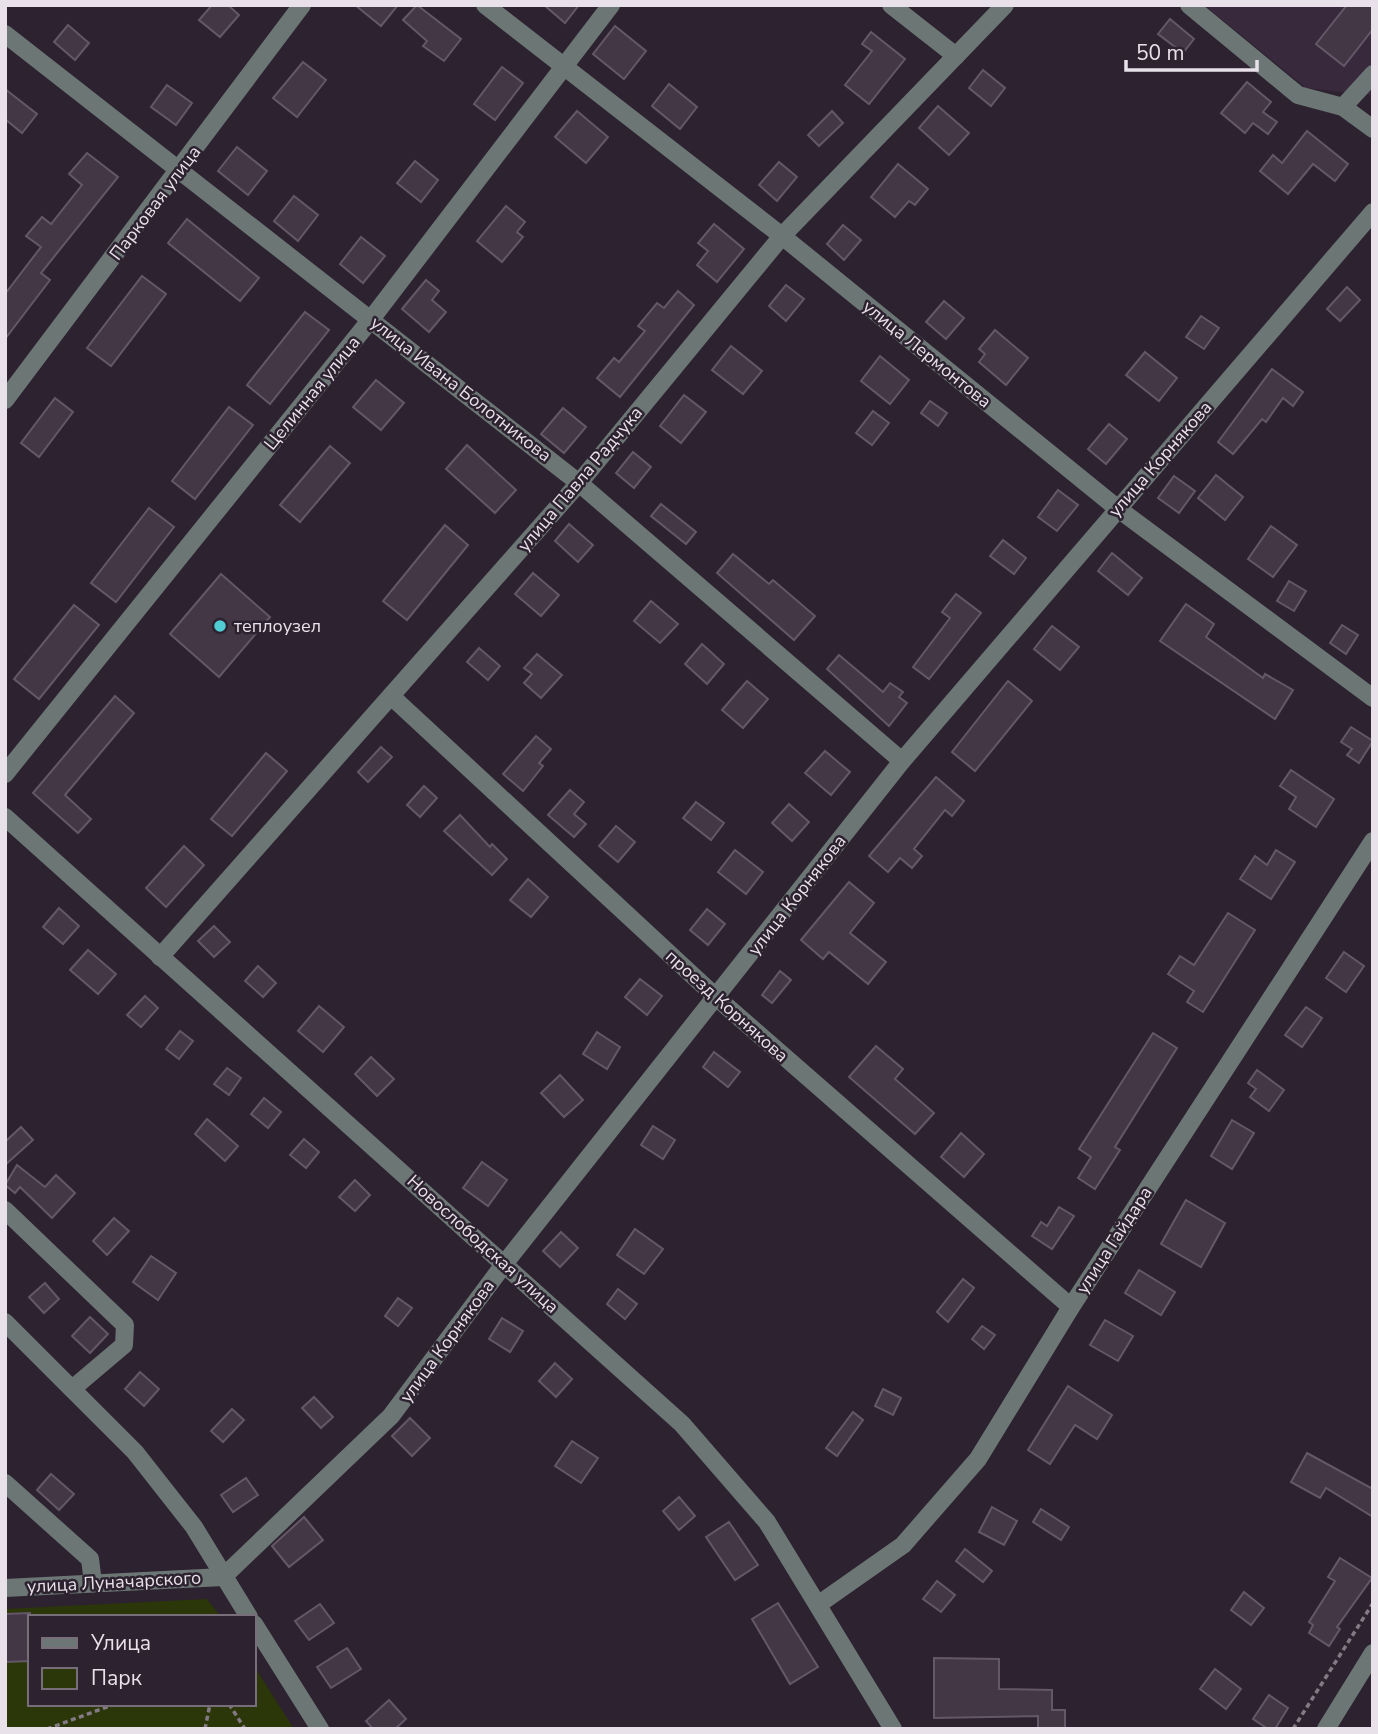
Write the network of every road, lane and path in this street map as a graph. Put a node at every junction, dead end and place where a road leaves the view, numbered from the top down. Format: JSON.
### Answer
{"nodes":[{"id":1,"x":302,"y":5,"type":"edge"},
{"id":2,"x":485,"y":5,"type":"edge"},
{"id":3,"x":611,"y":5,"type":"edge"},
{"id":4,"x":891,"y":5,"type":"edge"},
{"id":5,"x":1004,"y":5,"type":"edge"},
{"id":6,"x":1189,"y":5,"type":"edge"},
{"id":7,"x":5,"y":34,"type":"edge"},
{"id":8,"x":956,"y":56,"type":"junction"},
{"id":9,"x":563,"y":67,"type":"junction"},
{"id":10,"x":1373,"y":74,"type":"edge"},
{"id":11,"x":1343,"y":107,"type":"junction"},
{"id":12,"x":1373,"y":129,"type":"edge"},
{"id":13,"x":180,"y":171,"type":"junction"},
{"id":14,"x":1373,"y":212,"type":"edge"},
{"id":15,"x":782,"y":236,"type":"junction"},
{"id":16,"x":372,"y":318,"type":"junction"},
{"id":17,"x":5,"y":400,"type":"edge"},
{"id":18,"x":579,"y":483,"type":"junction"},
{"id":19,"x":1117,"y":508,"type":"junction"},
{"id":20,"x":391,"y":696,"type":"junction"},
{"id":21,"x":1373,"y":698,"type":"edge"},
{"id":22,"x":902,"y":761,"type":"junction"},
{"id":23,"x":5,"y":774,"type":"edge"},
{"id":24,"x":8,"y":826,"type":"edge"},
{"id":25,"x":1373,"y":841,"type":"edge"},
{"id":26,"x":160,"y":957,"type":"junction"},
{"id":27,"x":716,"y":998,"type":"junction"},
{"id":28,"x":5,"y":1210,"type":"edge"},
{"id":29,"x":505,"y":1263,"type":"junction"},
{"id":30,"x":1071,"y":1307,"type":"junction"},
{"id":31,"x":5,"y":1322,"type":"edge"},
{"id":32,"x":72,"y":1389,"type":"junction"},
{"id":33,"x":5,"y":1483,"type":"edge"},
{"id":34,"x":223,"y":1577,"type":"junction"},
{"id":35,"x":93,"y":1583,"type":"junction"},
{"id":36,"x":5,"y":1588,"type":"edge"},
{"id":37,"x":1373,"y":1603,"type":"edge"},
{"id":38,"x":819,"y":1604,"type":"junction"},
{"id":39,"x":248,"y":1615,"type":"edge"},
{"id":40,"x":256,"y":1627,"type":"edge"},
{"id":41,"x":1373,"y":1653,"type":"edge"},
{"id":42,"x":110,"y":1706,"type":"edge"},
{"id":43,"x":210,"y":1706,"type":"edge"},
{"id":44,"x":230,"y":1706,"type":"edge"},
{"id":45,"x":47,"y":1729,"type":"edge"},
{"id":46,"x":205,"y":1729,"type":"edge"},
{"id":47,"x":245,"y":1729,"type":"edge"},
{"id":48,"x":320,"y":1729,"type":"edge"},
{"id":49,"x":893,"y":1729,"type":"edge"},
{"id":50,"x":1293,"y":1729,"type":"edge"},
{"id":51,"x":1326,"y":1729,"type":"edge"}],
"edges":[{"from":1,"to":13,"type":"street","name":"Парковая улица"},
{"from":2,"to":9,"type":"street","name":"улица Лермонтова"},
{"from":3,"to":9,"type":"street","name":"Целинная улица"},
{"from":4,"to":8,"type":"street"},
{"from":5,"to":8,"type":"street","name":"улица Павла Радчука"},
{"from":6,"to":11,"type":"street"},
{"from":7,"to":13,"type":"street","name":"улица Ивана Болотникова"},
{"from":8,"to":15,"type":"street","name":"улица Павла Радчука"},
{"from":9,"to":15,"type":"street","name":"улица Лермонтова"},
{"from":9,"to":16,"type":"street","name":"Целинная улица"},
{"from":10,"to":11,"type":"street"},
{"from":11,"to":12,"type":"street"},
{"from":13,"to":16,"type":"street","name":"улица Ивана Болотникова"},
{"from":13,"to":17,"type":"street","name":"Парковая улица"},
{"from":14,"to":19,"type":"street","name":"улица Корнякова"},
{"from":15,"to":18,"type":"street","name":"улица Павла Радчука"},
{"from":15,"to":19,"type":"street","name":"улица Лермонтова"},
{"from":16,"to":18,"type":"street","name":"улица Ивана Болотникова"},
{"from":16,"to":23,"type":"street","name":"Целинная улица"},
{"from":18,"to":20,"type":"street","name":"улица Павла Радчука"},
{"from":18,"to":22,"type":"street","name":"улица Ивана Болотникова"},
{"from":19,"to":21,"type":"street","name":"улица Лермонтова"},
{"from":19,"to":22,"type":"street","name":"улица Корнякова"},
{"from":20,"to":26,"type":"street","name":"улица Павла Радчука"},
{"from":20,"to":27,"type":"street","name":"проезд Корнякова"},
{"from":22,"to":27,"type":"street","name":"улица Корнякова"},
{"from":24,"to":26,"type":"street","name":"Новослободская улица"},
{"from":25,"to":30,"type":"street","name":"улица Гайдара"},
{"from":26,"to":29,"type":"street","name":"Новослободская улица"},
{"from":27,"to":29,"type":"street","name":"улица Корнякова"},
{"from":27,"to":30,"type":"street","name":"проезд Корнякова"},
{"from":28,"to":32,"type":"street"},
{"from":29,"to":34,"type":"street","name":"улица Корнякова"},
{"from":29,"to":38,"type":"street","name":"Новослободская улица"},
{"from":30,"to":38,"type":"street","name":"улица Гайдара"},
{"from":31,"to":32,"type":"street"},
{"from":32,"to":34,"type":"street"},
{"from":33,"to":35,"type":"street"},
{"from":34,"to":35,"type":"street","name":"улица Луначарского"},
{"from":34,"to":39,"type":"street"},
{"from":35,"to":36,"type":"street","name":"улица Луначарского"},
{"from":37,"to":50,"type":"path"},
{"from":38,"to":49,"type":"street","name":"Новослободская улица"},
{"from":40,"to":48,"type":"street"},
{"from":41,"to":51,"type":"street"},
{"from":42,"to":45,"type":"path"},
{"from":43,"to":46,"type":"path"},
{"from":44,"to":47,"type":"path"}]}
